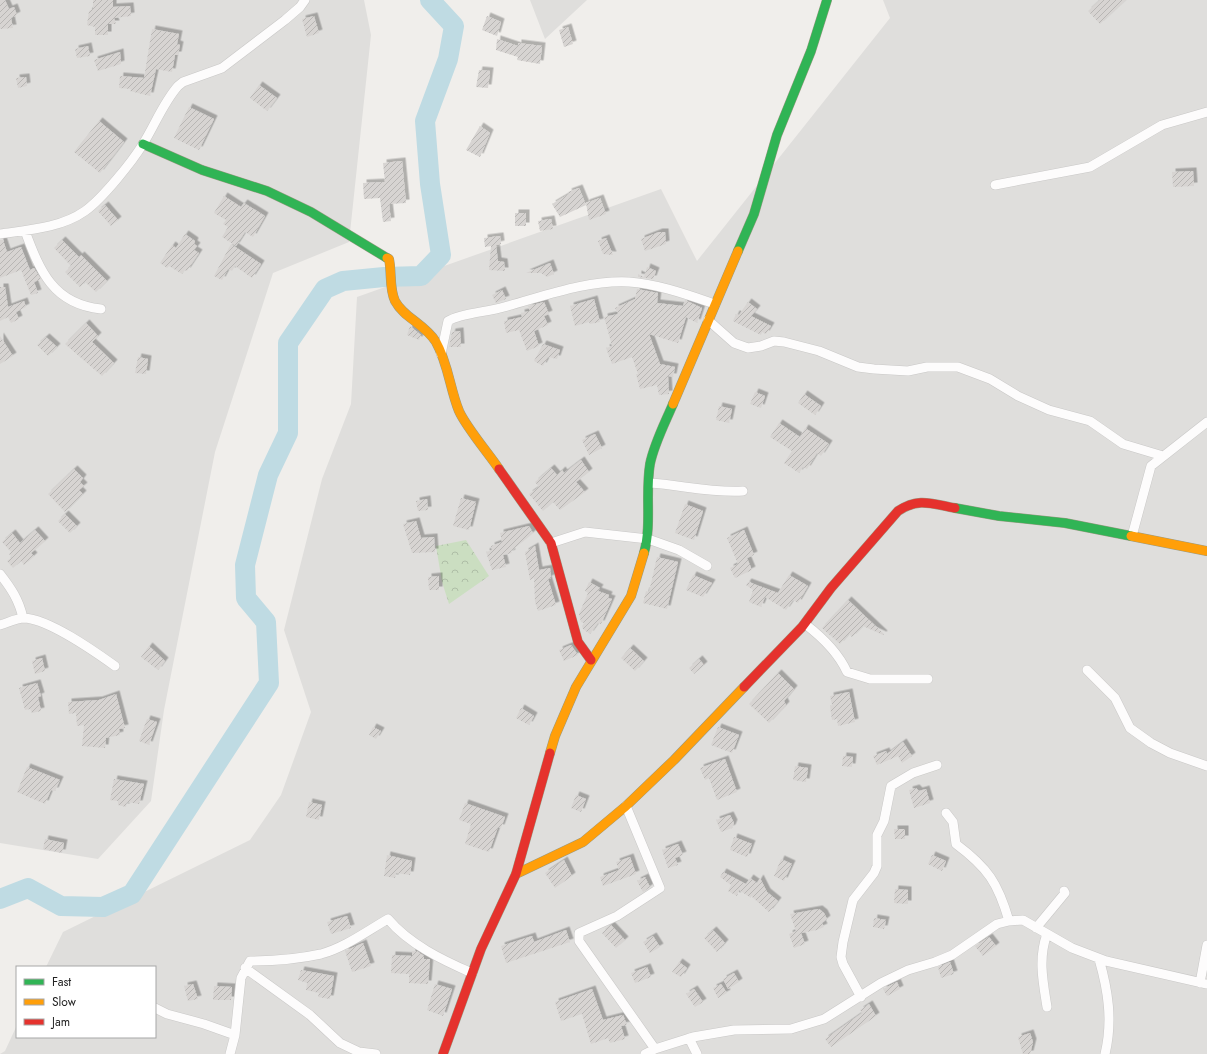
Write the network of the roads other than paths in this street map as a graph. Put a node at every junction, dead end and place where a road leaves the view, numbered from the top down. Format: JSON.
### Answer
{"nodes":[{"id":1,"x":305,"y":0,"type":"edge"},
{"id":2,"x":827,"y":0,"type":"edge"},
{"id":3,"x":1207,"y":112,"type":"edge"},
{"id":4,"x":143,"y":144,"type":"junction"},
{"id":5,"x":995,"y":185,"type":"dead end"},
{"id":6,"x":25,"y":231,"type":"junction"},
{"id":7,"x":0,"y":234,"type":"edge"},
{"id":8,"x":715,"y":304,"type":"junction"},
{"id":9,"x":101,"y":309,"type":"dead end"},
{"id":10,"x":708,"y":320,"type":"junction"},
{"id":11,"x":441,"y":355,"type":"junction"},
{"id":12,"x":1207,"y":422,"type":"edge"},
{"id":13,"x":1163,"y":456,"type":"junction"},
{"id":14,"x":650,"y":483,"type":"junction"},
{"id":15,"x":743,"y":491,"type":"dead end"},
{"id":16,"x":1132,"y":536,"type":"junction"},
{"id":17,"x":648,"y":539,"type":"junction"},
{"id":18,"x":551,"y":543,"type":"junction"},
{"id":19,"x":1207,"y":551,"type":"edge"},
{"id":20,"x":707,"y":566,"type":"dead end"},
{"id":21,"x":0,"y":574,"type":"edge"},
{"id":22,"x":23,"y":618,"type":"junction"},
{"id":23,"x":805,"y":624,"type":"junction"},
{"id":24,"x":0,"y":625,"type":"edge"},
{"id":25,"x":591,"y":660,"type":"junction"},
{"id":26,"x":115,"y":666,"type":"dead end"},
{"id":27,"x":1087,"y":670,"type":"dead end"},
{"id":28,"x":928,"y":679,"type":"dead end"},
{"id":29,"x":937,"y":765,"type":"dead end"},
{"id":30,"x":1207,"y":766,"type":"edge"},
{"id":31,"x":626,"y":806,"type":"junction"},
{"id":32,"x":946,"y":813,"type":"dead end"},
{"id":33,"x":516,"y":874,"type":"junction"},
{"id":34,"x":1064,"y":891,"type":"dead end"},
{"id":35,"x":1009,"y":921,"type":"junction"},
{"id":36,"x":1036,"y":928,"type":"junction"},
{"id":37,"x":1047,"y":934,"type":"junction"},
{"id":38,"x":1207,"y":944,"type":"edge"},
{"id":39,"x":1099,"y":959,"type":"junction"},
{"id":40,"x":245,"y":968,"type":"junction"},
{"id":41,"x":472,"y":973,"type":"junction"},
{"id":42,"x":1203,"y":983,"type":"edge"},
{"id":43,"x":862,"y":997,"type":"junction"},
{"id":44,"x":1047,"y":1007,"type":"dead end"},
{"id":45,"x":156,"y":1008,"type":"edge"},
{"id":46,"x":234,"y":1035,"type":"junction"},
{"id":47,"x":689,"y":1038,"type":"junction"},
{"id":48,"x":654,"y":1049,"type":"junction"},
{"id":49,"x":230,"y":1054,"type":"edge"},
{"id":50,"x":376,"y":1054,"type":"edge"},
{"id":51,"x":443,"y":1054,"type":"edge"},
{"id":52,"x":645,"y":1054,"type":"edge"},
{"id":53,"x":696,"y":1054,"type":"edge"},
{"id":54,"x":1105,"y":1054,"type":"edge"}],
"edges":[{"from":1,"to":4,"type":"street"},
{"from":2,"to":8,"type":"street"},
{"from":3,"to":5,"type":"street"},
{"from":4,"to":6,"type":"street"},
{"from":4,"to":11,"type":"street"},
{"from":6,"to":7,"type":"street"},
{"from":6,"to":9,"type":"street"},
{"from":8,"to":10,"type":"street"},
{"from":8,"to":11,"type":"street"},
{"from":10,"to":13,"type":"street"},
{"from":10,"to":14,"type":"street"},
{"from":11,"to":18,"type":"street"},
{"from":12,"to":13,"type":"street"},
{"from":13,"to":16,"type":"street"},
{"from":14,"to":15,"type":"street"},
{"from":14,"to":17,"type":"street"},
{"from":16,"to":19,"type":"street"},
{"from":16,"to":23,"type":"street"},
{"from":17,"to":18,"type":"street"},
{"from":17,"to":20,"type":"street"},
{"from":17,"to":25,"type":"street"},
{"from":18,"to":25,"type":"street"},
{"from":21,"to":22,"type":"street"},
{"from":22,"to":24,"type":"street"},
{"from":22,"to":26,"type":"street"},
{"from":23,"to":28,"type":"street"},
{"from":23,"to":31,"type":"street"},
{"from":25,"to":33,"type":"street"},
{"from":27,"to":30,"type":"street"},
{"from":29,"to":43,"type":"street"},
{"from":31,"to":33,"type":"street"},
{"from":31,"to":48,"type":"street"},
{"from":32,"to":35,"type":"street"},
{"from":33,"to":41,"type":"street"},
{"from":34,"to":36,"type":"street"},
{"from":35,"to":36,"type":"street"},
{"from":35,"to":43,"type":"street"},
{"from":36,"to":37,"type":"street"},
{"from":37,"to":39,"type":"street"},
{"from":37,"to":44,"type":"street"},
{"from":38,"to":42,"type":"street"},
{"from":39,"to":42,"type":"street"},
{"from":39,"to":54,"type":"street"},
{"from":40,"to":41,"type":"street"},
{"from":40,"to":46,"type":"street"},
{"from":40,"to":50,"type":"street"},
{"from":41,"to":51,"type":"street"},
{"from":43,"to":47,"type":"street"},
{"from":45,"to":46,"type":"street"},
{"from":46,"to":49,"type":"street"},
{"from":47,"to":48,"type":"street"},
{"from":47,"to":53,"type":"street"},
{"from":48,"to":52,"type":"street"}]}
